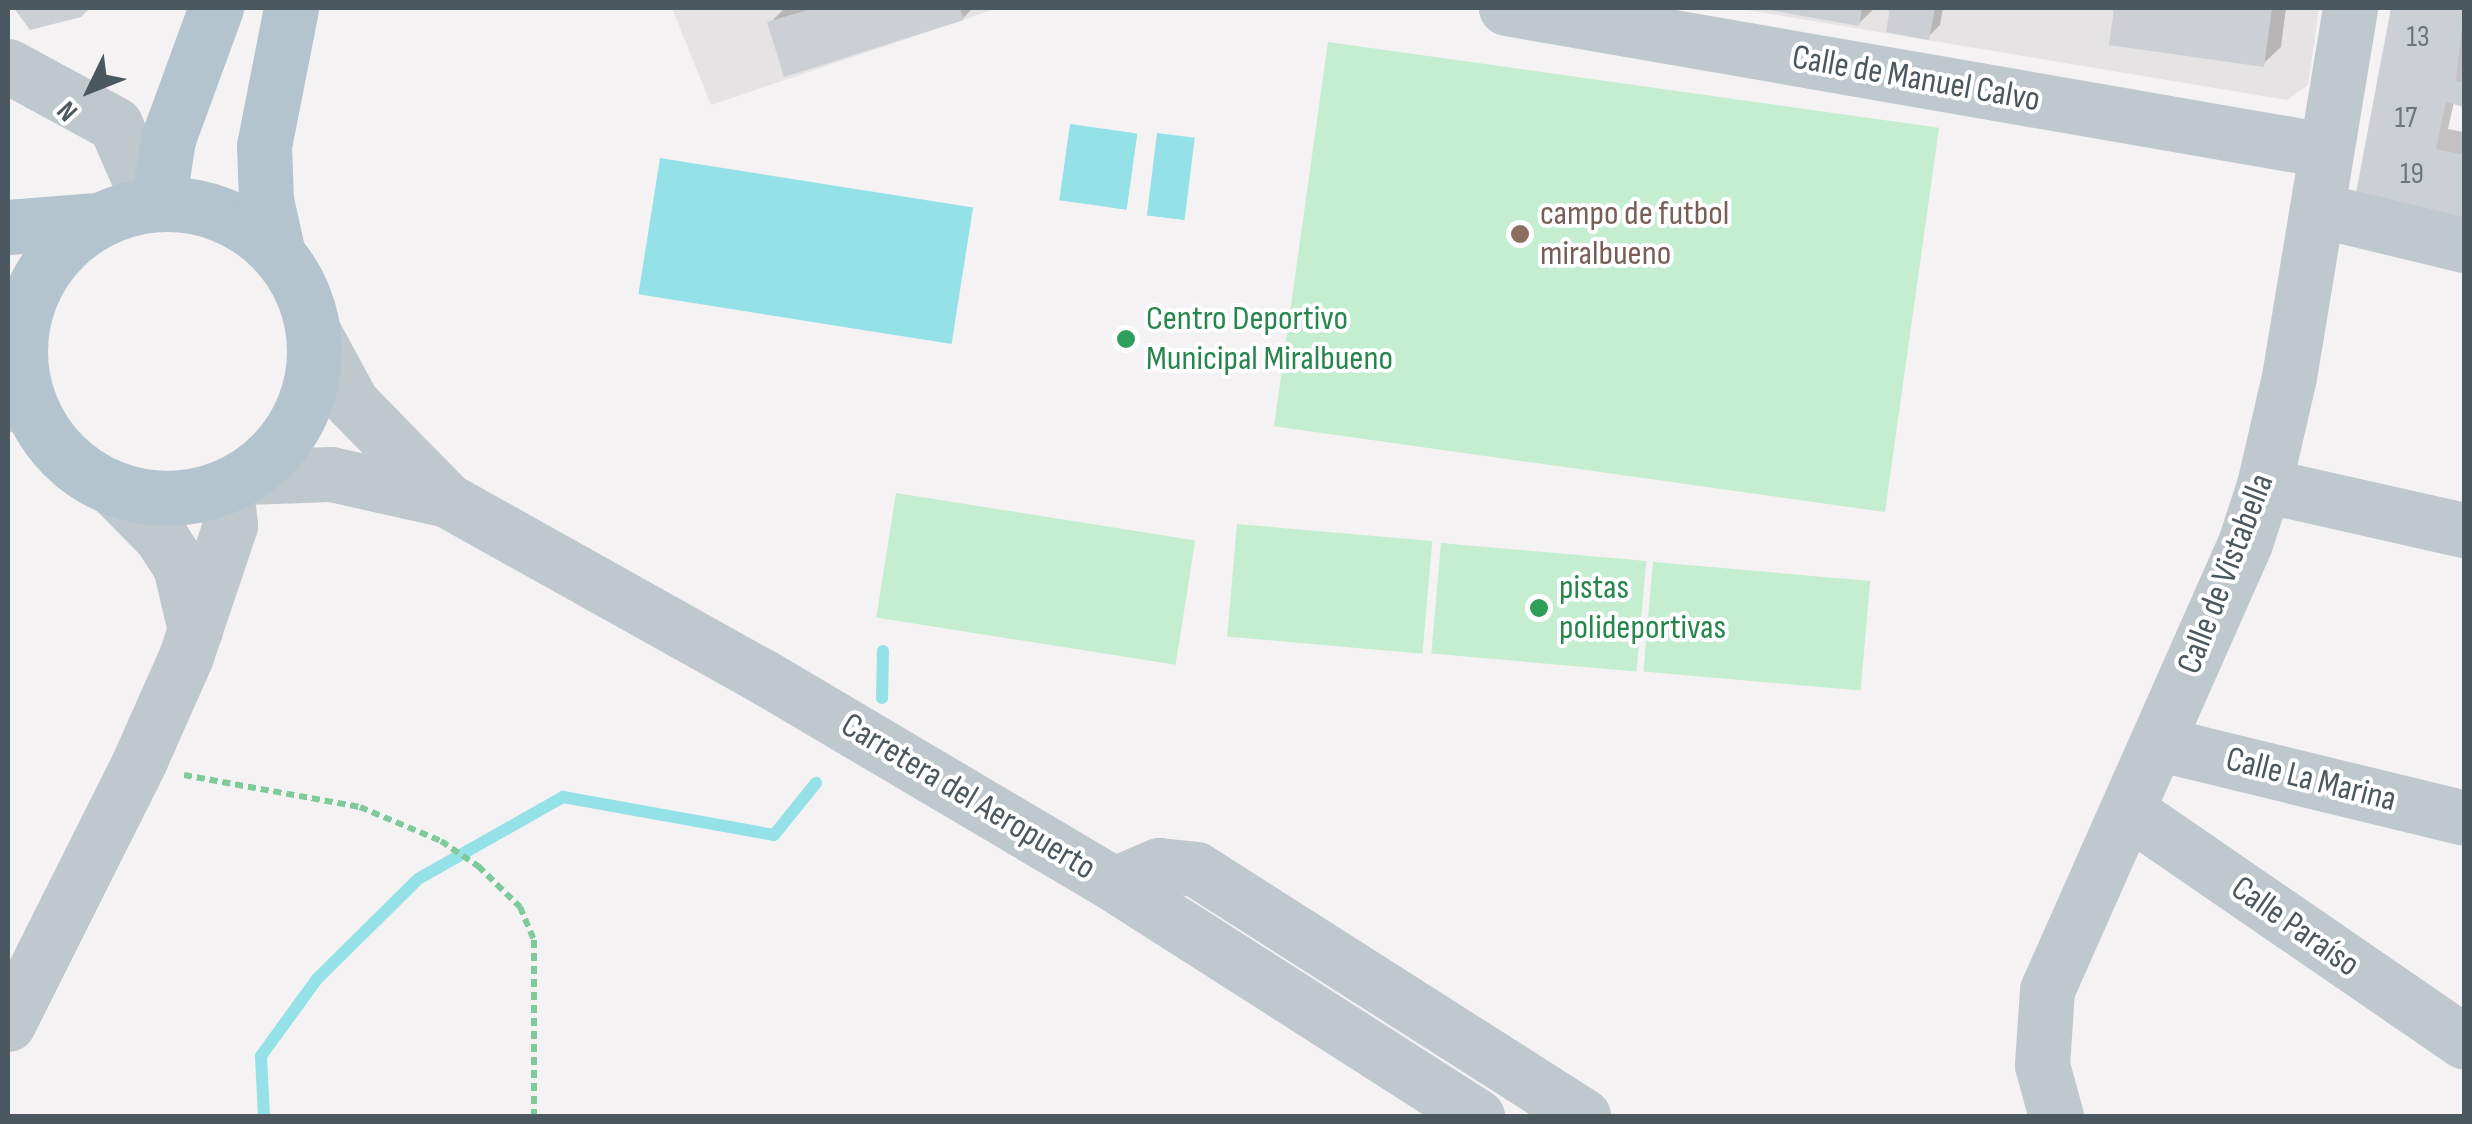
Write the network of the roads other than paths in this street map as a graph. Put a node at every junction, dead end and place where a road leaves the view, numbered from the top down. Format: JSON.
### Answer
{"nodes":[{"id":1,"x":216,"y":8,"type":"edge"},
{"id":2,"x":290,"y":8,"type":"edge"},
{"id":3,"x":1506,"y":8,"type":"edge"},
{"id":4,"x":2350,"y":8,"type":"edge"},
{"id":5,"x":8,"y":66,"type":"edge"},
{"id":6,"x":2325,"y":150,"type":"junction"},
{"id":7,"x":154,"y":204,"type":"junction"},
{"id":8,"x":2319,"y":210,"type":"junction"},
{"id":9,"x":98,"y":220,"type":"junction"},
{"id":10,"x":8,"y":227,"type":"edge"},
{"id":11,"x":2464,"y":245,"type":"edge"},
{"id":12,"x":278,"y":254,"type":"junction"},
{"id":13,"x":313,"y":330,"type":"junction"},
{"id":14,"x":16,"y":393,"type":"edge"},
{"id":15,"x":236,"y":482,"type":"junction"},
{"id":16,"x":2264,"y":486,"type":"junction"},
{"id":17,"x":124,"y":500,"type":"junction"},
{"id":18,"x":447,"y":500,"type":"junction"},
{"id":19,"x":2464,"y":530,"type":"edge"},
{"id":20,"x":195,"y":630,"type":"junction"},
{"id":21,"x":2157,"y":743,"type":"junction"},
{"id":22,"x":2127,"y":810,"type":"junction"},
{"id":23,"x":2464,"y":818,"type":"edge"},
{"id":24,"x":1114,"y":884,"type":"junction"},
{"id":25,"x":8,"y":1024,"type":"edge"},
{"id":26,"x":2464,"y":1042,"type":"edge"},
{"id":27,"x":1476,"y":1116,"type":"edge"},
{"id":28,"x":1583,"y":1116,"type":"edge"},
{"id":29,"x":2056,"y":1116,"type":"edge"}],
"edges":[{"from":1,"to":7,"type":"main road"},
{"from":2,"to":12,"type":"main road"},
{"from":3,"to":6,"type":"street","name":"Calle de Manuel Calvo"},
{"from":4,"to":6,"type":"street","name":"Calle de Vistabella"},
{"from":5,"to":7,"type":"street"},
{"from":6,"to":8,"type":"street","name":"Calle de Vistabella"},
{"from":7,"to":9,"type":"main road","name":"Carretera del Aeropuerto"},
{"from":7,"to":12,"type":"main road","name":"Carretera del Aeropuerto"},
{"from":8,"to":11,"type":"street"},
{"from":8,"to":16,"type":"street","name":"Calle de Vistabella"},
{"from":9,"to":10,"type":"main road","name":"Carretera del Aeropuerto"},
{"from":9,"to":14,"type":"main road","name":"Carretera del Aeropuerto"},
{"from":12,"to":13,"type":"main road","name":"Carretera del Aeropuerto"},
{"from":13,"to":15,"type":"main road","name":"Carretera del Aeropuerto"},
{"from":13,"to":18,"type":"street","name":"Carretera del Aeropuerto"},
{"from":14,"to":17,"type":"main road","name":"Carretera del Aeropuerto"},
{"from":15,"to":17,"type":"main road","name":"Carretera del Aeropuerto"},
{"from":15,"to":18,"type":"street","name":"Carretera del Aeropuerto"},
{"from":15,"to":20,"type":"street"},
{"from":16,"to":19,"type":"street"},
{"from":16,"to":21,"type":"street","name":"Calle de Vistabella"},
{"from":17,"to":20,"type":"street"},
{"from":18,"to":24,"type":"street","name":"Carretera del Aeropuerto"},
{"from":20,"to":25,"type":"street"},
{"from":21,"to":22,"type":"street","name":"Calle de Vistabella"},
{"from":21,"to":23,"type":"street","name":"Calle La Marina"},
{"from":22,"to":26,"type":"street","name":"Calle Paraíso"},
{"from":22,"to":29,"type":"street","name":"Calle de Vistabella"},
{"from":24,"to":27,"type":"street","name":"Carretera del Aeropuerto"},
{"from":24,"to":28,"type":"street"}]}
